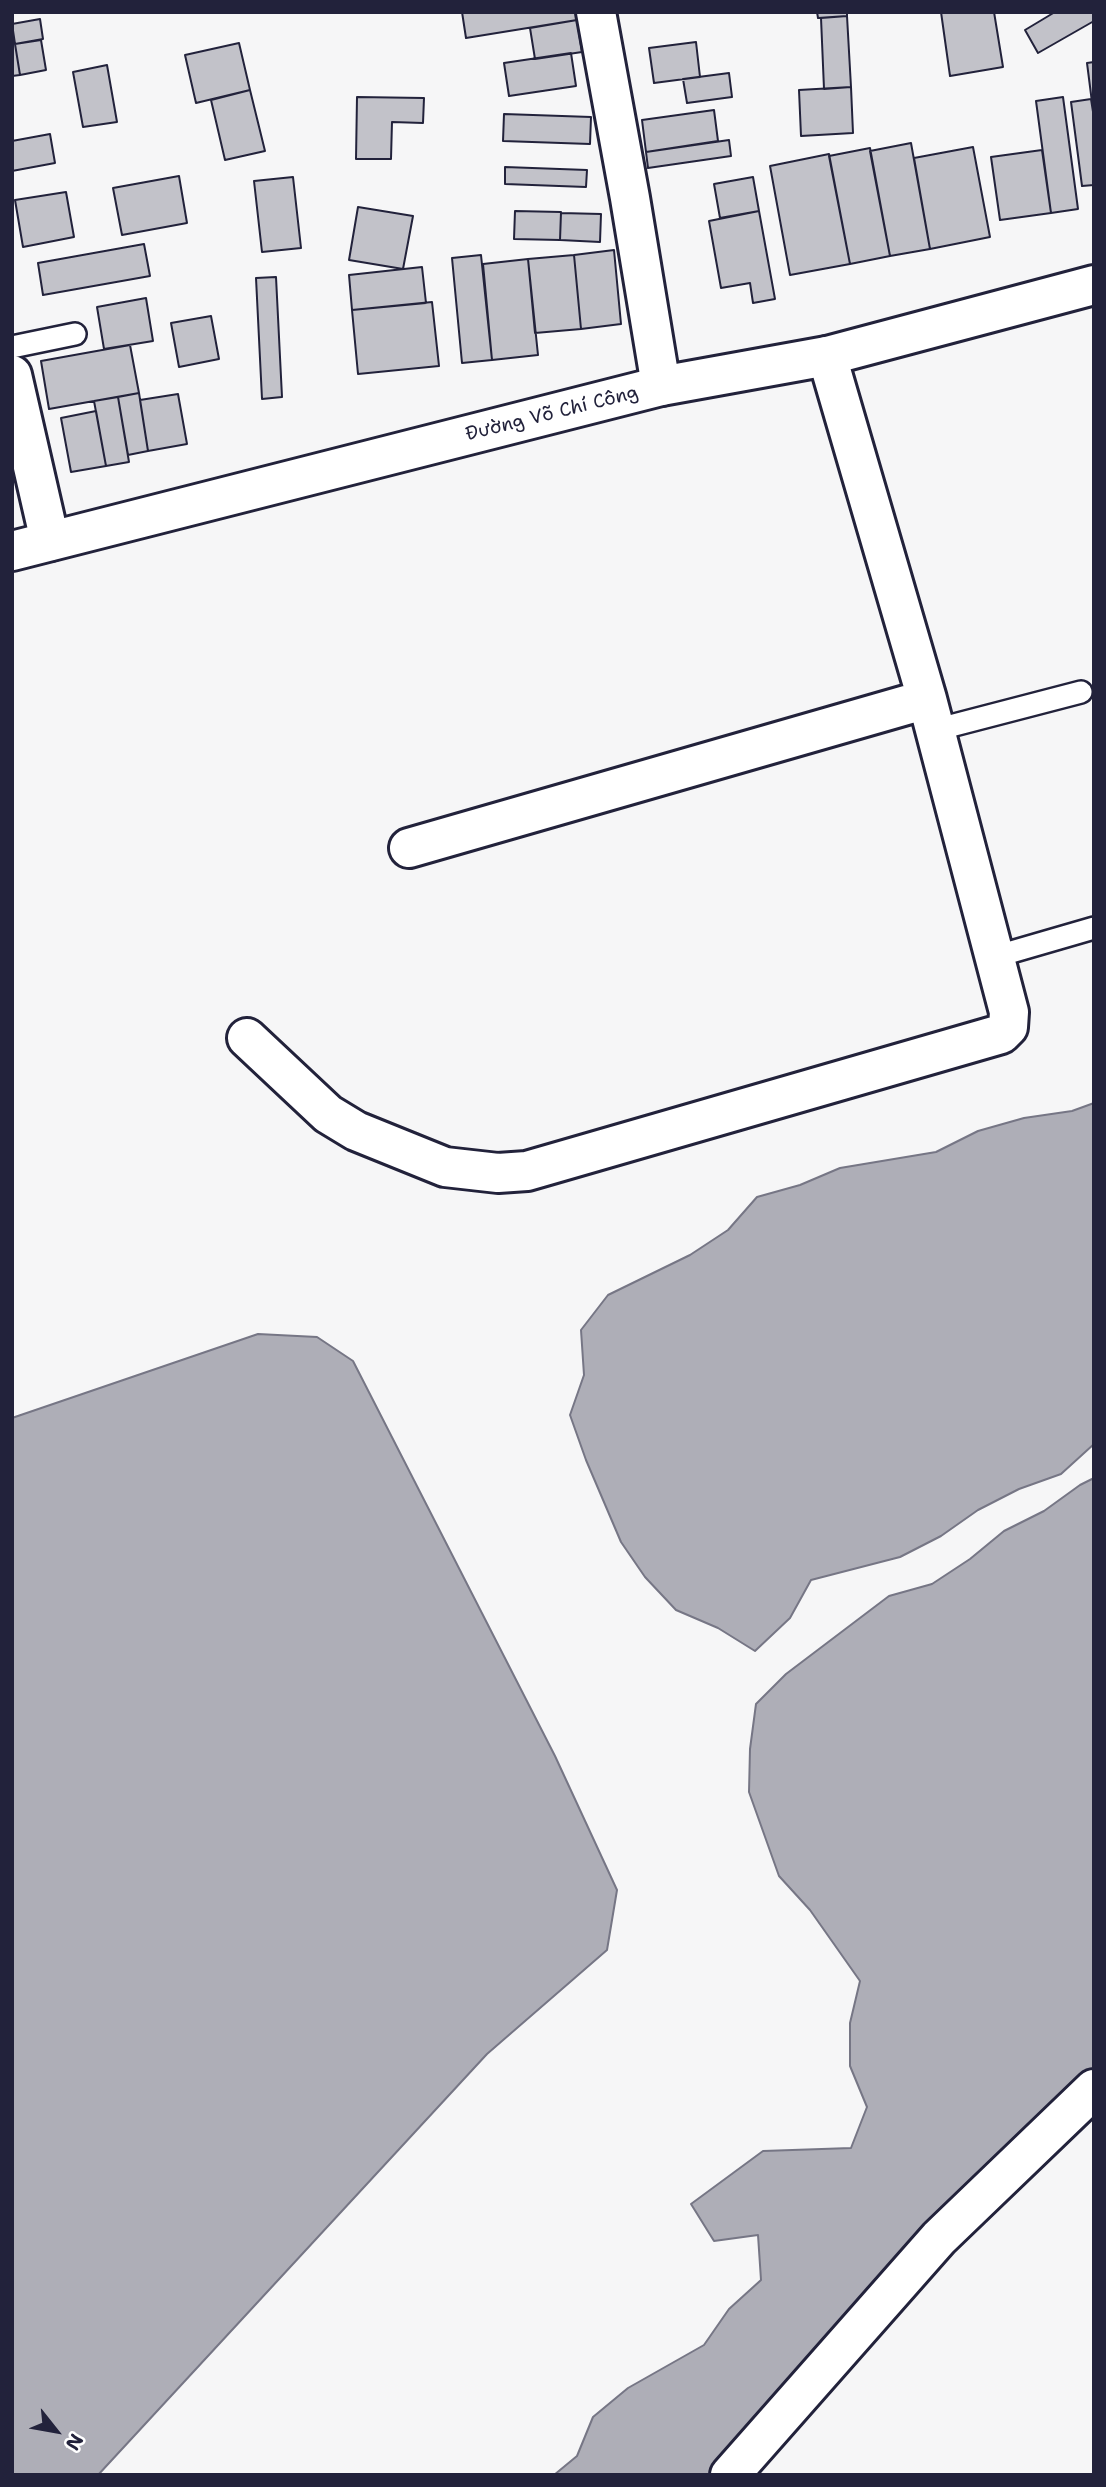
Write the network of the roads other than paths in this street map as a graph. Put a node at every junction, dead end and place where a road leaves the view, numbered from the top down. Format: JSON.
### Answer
{"nodes":[{"id":1,"x":596,"y":12,"type":"edge"},
{"id":2,"x":1094,"y":285,"type":"edge"},
{"id":3,"x":75,"y":334,"type":"dead end"},
{"id":4,"x":12,"y":347,"type":"edge"},
{"id":5,"x":827,"y":356,"type":"junction"},
{"id":6,"x":12,"y":375,"type":"edge"},
{"id":7,"x":661,"y":386,"type":"junction"},
{"id":8,"x":50,"y":541,"type":"junction"},
{"id":9,"x":12,"y":551,"type":"edge"},
{"id":10,"x":1081,"y":692,"type":"dead end"},
{"id":11,"x":931,"y":714,"type":"junction"},
{"id":12,"x":409,"y":848,"type":"dead end"},
{"id":13,"x":1094,"y":928,"type":"edge"},
{"id":14,"x":994,"y":957,"type":"junction"},
{"id":15,"x":247,"y":1038,"type":"dead end"},
{"id":16,"x":1094,"y":2089,"type":"edge"},
{"id":17,"x":730,"y":2475,"type":"edge"}],
"edges":[{"from":1,"to":7,"type":"street"},
{"from":2,"to":5,"type":"street","name":"Đường Võ Chí Công"},
{"from":3,"to":4,"type":"lane"},
{"from":5,"to":7,"type":"street","name":"Đường Võ Chí Công"},
{"from":5,"to":11,"type":"street"},
{"from":6,"to":8,"type":"street"},
{"from":7,"to":8,"type":"street","name":"Đường Võ Chí Công"},
{"from":8,"to":9,"type":"street","name":"Đường Võ Chí Công"},
{"from":10,"to":11,"type":"lane"},
{"from":11,"to":12,"type":"street"},
{"from":11,"to":14,"type":"street"},
{"from":13,"to":14,"type":"lane"},
{"from":14,"to":15,"type":"street"},
{"from":16,"to":17,"type":"street"}]}
